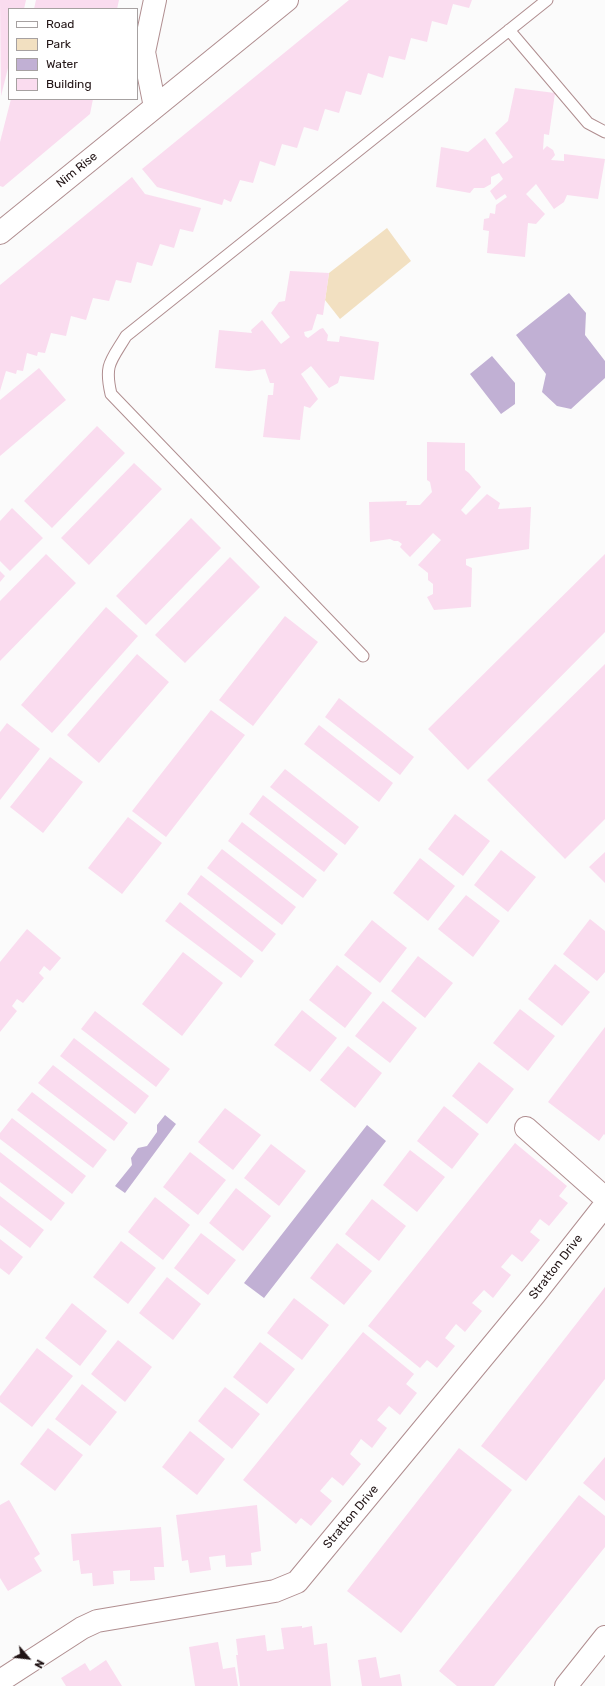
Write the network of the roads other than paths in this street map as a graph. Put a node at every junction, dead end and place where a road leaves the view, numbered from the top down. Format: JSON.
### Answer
{"nodes":[{"id":1,"x":155,"y":0,"type":"edge"},
{"id":2,"x":288,"y":0,"type":"edge"},
{"id":3,"x":547,"y":0,"type":"edge"},
{"id":4,"x":510,"y":30,"type":"junction"},
{"id":5,"x":155,"y":107,"type":"junction"},
{"id":6,"x":605,"y":132,"type":"edge"},
{"id":7,"x":0,"y":233,"type":"edge"},
{"id":8,"x":363,"y":656,"type":"dead end"},
{"id":9,"x":526,"y":1128,"type":"dead end"},
{"id":10,"x":605,"y":1198,"type":"edge"},
{"id":11,"x":605,"y":1205,"type":"edge"},
{"id":12,"x":605,"y":1637,"type":"edge"},
{"id":13,"x":0,"y":1681,"type":"edge"},
{"id":14,"x":566,"y":1686,"type":"edge"}],
"edges":[{"from":1,"to":5,"type":"street"},
{"from":2,"to":5,"type":"street","name":"Nim Rise"},
{"from":3,"to":4,"type":"lane"},
{"from":4,"to":6,"type":"lane"},
{"from":4,"to":8,"type":"lane"},
{"from":5,"to":7,"type":"street","name":"Nim Rise"},
{"from":9,"to":10,"type":"street"},
{"from":11,"to":13,"type":"street","name":"Stratton Drive"},
{"from":12,"to":14,"type":"street"}]}
